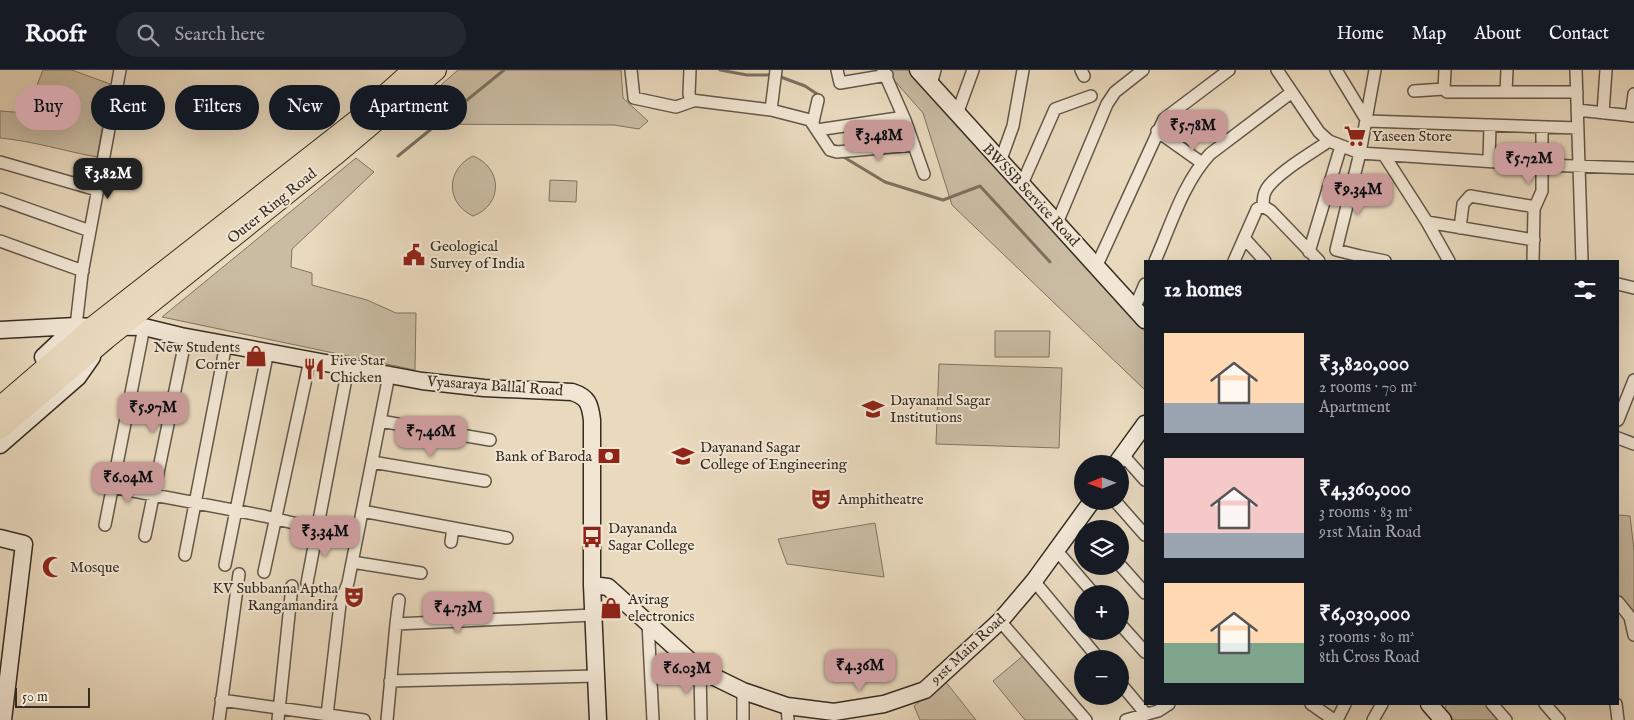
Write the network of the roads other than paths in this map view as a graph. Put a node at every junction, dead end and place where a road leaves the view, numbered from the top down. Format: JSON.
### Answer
{"nodes":[{"id":1,"x":413,"y":70,"type":"edge"},
{"id":2,"x":436,"y":70,"type":"edge"},
{"id":3,"x":837,"y":70,"type":"edge"},
{"id":4,"x":918,"y":70,"type":"edge"},
{"id":5,"x":973,"y":70,"type":"edge"},
{"id":6,"x":1023,"y":70,"type":"edge"},
{"id":7,"x":1143,"y":70,"type":"edge"},
{"id":8,"x":1229,"y":70,"type":"edge"},
{"id":9,"x":1277,"y":70,"type":"edge"},
{"id":10,"x":1336,"y":70,"type":"edge"},
{"id":11,"x":1375,"y":70,"type":"edge"},
{"id":12,"x":1445,"y":70,"type":"edge"},
{"id":13,"x":1507,"y":70,"type":"edge"},
{"id":14,"x":1576,"y":70,"type":"edge"},
{"id":15,"x":1606,"y":70,"type":"edge"},
{"id":16,"x":118,"y":71,"type":"edge"},
{"id":17,"x":631,"y":72,"type":"edge"},
{"id":18,"x":690,"y":72,"type":"edge"},
{"id":19,"x":885,"y":72,"type":"edge"},
{"id":20,"x":775,"y":76,"type":"edge"},
{"id":21,"x":933,"y":77,"type":"edge"},
{"id":22,"x":1444,"y":89,"type":"junction"},
{"id":23,"x":1414,"y":91,"type":"dead end"},
{"id":24,"x":1292,"y":92,"type":"junction"},
{"id":25,"x":1506,"y":92,"type":"junction"},
{"id":26,"x":1577,"y":92,"type":"junction"},
{"id":27,"x":1634,"y":94,"type":"edge"},
{"id":28,"x":1091,"y":96,"type":"dead end"},
{"id":29,"x":818,"y":100,"type":"dead end"},
{"id":30,"x":693,"y":101,"type":"junction"},
{"id":31,"x":771,"y":110,"type":"junction"},
{"id":32,"x":1577,"y":110,"type":"junction"},
{"id":33,"x":1603,"y":113,"type":"junction"},
{"id":34,"x":957,"y":114,"type":"junction"},
{"id":35,"x":1633,"y":116,"type":"edge"},
{"id":36,"x":905,"y":120,"type":"junction"},
{"id":37,"x":1367,"y":121,"type":"junction"},
{"id":38,"x":1490,"y":125,"type":"junction"},
{"id":39,"x":816,"y":127,"type":"junction"},
{"id":40,"x":1542,"y":127,"type":"junction"},
{"id":41,"x":1578,"y":128,"type":"junction"},
{"id":42,"x":1157,"y":132,"type":"junction"},
{"id":43,"x":1329,"y":142,"type":"junction"},
{"id":44,"x":914,"y":145,"type":"junction"},
{"id":45,"x":1341,"y":146,"type":"junction"},
{"id":46,"x":1360,"y":152,"type":"junction"},
{"id":47,"x":1384,"y":155,"type":"junction"},
{"id":48,"x":1489,"y":161,"type":"junction"},
{"id":49,"x":0,"y":162,"type":"edge"},
{"id":50,"x":1000,"y":162,"type":"junction"},
{"id":51,"x":1202,"y":162,"type":"junction"},
{"id":52,"x":1543,"y":165,"type":"junction"},
{"id":53,"x":1579,"y":166,"type":"junction"},
{"id":54,"x":1634,"y":168,"type":"edge"},
{"id":55,"x":924,"y":174,"type":"dead end"},
{"id":56,"x":1022,"y":184,"type":"junction"},
{"id":57,"x":97,"y":190,"type":"junction"},
{"id":58,"x":0,"y":199,"type":"edge"},
{"id":59,"x":1263,"y":206,"type":"junction"},
{"id":60,"x":1534,"y":209,"type":"junction"},
{"id":61,"x":1427,"y":222,"type":"junction"},
{"id":62,"x":1057,"y":223,"type":"junction"},
{"id":63,"x":1460,"y":228,"type":"junction"},
{"id":64,"x":90,"y":231,"type":"junction"},
{"id":65,"x":1244,"y":238,"type":"junction"},
{"id":66,"x":1534,"y":240,"type":"junction"},
{"id":67,"x":0,"y":241,"type":"edge"},
{"id":68,"x":1309,"y":252,"type":"junction"},
{"id":69,"x":1359,"y":259,"type":"edge"},
{"id":70,"x":1155,"y":260,"type":"edge"},
{"id":71,"x":1234,"y":260,"type":"edge"},
{"id":72,"x":1264,"y":260,"type":"edge"},
{"id":73,"x":1318,"y":260,"type":"edge"},
{"id":74,"x":1372,"y":260,"type":"edge"},
{"id":75,"x":1447,"y":260,"type":"edge"},
{"id":76,"x":1533,"y":260,"type":"edge"},
{"id":77,"x":1582,"y":260,"type":"edge"},
{"id":78,"x":1096,"y":265,"type":"junction"},
{"id":79,"x":83,"y":271,"type":"junction"},
{"id":80,"x":1619,"y":284,"type":"edge"},
{"id":81,"x":1634,"y":288,"type":"edge"},
{"id":82,"x":1144,"y":290,"type":"edge"},
{"id":83,"x":1140,"y":314,"type":"edge"},
{"id":84,"x":144,"y":327,"type":"junction"},
{"id":85,"x":0,"y":330,"type":"edge"},
{"id":86,"x":99,"y":330,"type":"junction"},
{"id":87,"x":186,"y":337,"type":"junction"},
{"id":88,"x":226,"y":344,"type":"junction"},
{"id":89,"x":268,"y":351,"type":"junction"},
{"id":90,"x":310,"y":360,"type":"junction"},
{"id":91,"x":348,"y":368,"type":"junction"},
{"id":92,"x":389,"y":375,"type":"junction"},
{"id":93,"x":1634,"y":380,"type":"edge"},
{"id":94,"x":0,"y":396,"type":"edge"},
{"id":95,"x":0,"y":407,"type":"edge"},
{"id":96,"x":1619,"y":418,"type":"edge"},
{"id":97,"x":380,"y":421,"type":"junction"},
{"id":98,"x":1144,"y":425,"type":"edge"},
{"id":99,"x":0,"y":428,"type":"edge"},
{"id":100,"x":1619,"y":438,"type":"edge"},
{"id":101,"x":490,"y":440,"type":"dead end"},
{"id":102,"x":0,"y":444,"type":"edge"},
{"id":103,"x":1634,"y":444,"type":"edge"},
{"id":104,"x":1122,"y":455,"type":"edge"},
{"id":105,"x":372,"y":462,"type":"junction"},
{"id":106,"x":1129,"y":467,"type":"edge"},
{"id":107,"x":1144,"y":479,"type":"edge"},
{"id":108,"x":485,"y":481,"type":"dead end"},
{"id":109,"x":112,"y":487,"type":"junction"},
{"id":110,"x":153,"y":495,"type":"junction"},
{"id":111,"x":195,"y":503,"type":"junction"},
{"id":112,"x":1123,"y":510,"type":"edge"},
{"id":113,"x":236,"y":511,"type":"junction"},
{"id":114,"x":362,"y":511,"type":"junction"},
{"id":115,"x":275,"y":518,"type":"junction"},
{"id":116,"x":105,"y":525,"type":"dead end"},
{"id":117,"x":318,"y":528,"type":"junction"},
{"id":118,"x":453,"y":528,"type":"junction"},
{"id":119,"x":1074,"y":533,"type":"edge"},
{"id":120,"x":1144,"y":534,"type":"edge"},
{"id":121,"x":145,"y":536,"type":"dead end"},
{"id":122,"x":0,"y":538,"type":"edge"},
{"id":123,"x":357,"y":538,"type":"junction"},
{"id":124,"x":507,"y":538,"type":"dead end"},
{"id":125,"x":451,"y":542,"type":"dead end"},
{"id":126,"x":1057,"y":551,"type":"junction"},
{"id":127,"x":185,"y":555,"type":"dead end"},
{"id":128,"x":352,"y":562,"type":"junction"},
{"id":129,"x":226,"y":565,"type":"dead end"},
{"id":130,"x":264,"y":572,"type":"dead end"},
{"id":131,"x":421,"y":573,"type":"dead end"},
{"id":132,"x":239,"y":574,"type":"dead end"},
{"id":133,"x":1128,"y":575,"type":"edge"},
{"id":134,"x":1034,"y":582,"type":"junction"},
{"id":135,"x":307,"y":583,"type":"dead end"},
{"id":136,"x":592,"y":585,"type":"junction"},
{"id":137,"x":1086,"y":585,"type":"edge"},
{"id":138,"x":292,"y":586,"type":"dead end"},
{"id":139,"x":1144,"y":592,"type":"edge"},
{"id":140,"x":399,"y":600,"type":"dead end"},
{"id":141,"x":1619,"y":603,"type":"edge"},
{"id":142,"x":594,"y":615,"type":"junction"},
{"id":143,"x":1000,"y":621,"type":"junction"},
{"id":144,"x":396,"y":624,"type":"junction"},
{"id":145,"x":648,"y":624,"type":"junction"},
{"id":146,"x":1129,"y":634,"type":"edge"},
{"id":147,"x":1634,"y":636,"type":"edge"},
{"id":148,"x":1092,"y":650,"type":"edge"},
{"id":149,"x":1144,"y":651,"type":"edge"},
{"id":150,"x":700,"y":670,"type":"junction"},
{"id":151,"x":596,"y":676,"type":"junction"},
{"id":152,"x":390,"y":681,"type":"junction"},
{"id":153,"x":743,"y":690,"type":"junction"},
{"id":154,"x":1129,"y":694,"type":"edge"},
{"id":155,"x":221,"y":700,"type":"junction"},
{"id":156,"x":1168,"y":705,"type":"edge"},
{"id":157,"x":1313,"y":705,"type":"edge"},
{"id":158,"x":1344,"y":705,"type":"edge"},
{"id":159,"x":1381,"y":705,"type":"edge"},
{"id":160,"x":1493,"y":705,"type":"edge"},
{"id":161,"x":1546,"y":705,"type":"edge"},
{"id":162,"x":787,"y":713,"type":"edge"},
{"id":163,"x":278,"y":714,"type":"edge"},
{"id":164,"x":1146,"y":714,"type":"junction"},
{"id":165,"x":326,"y":715,"type":"junction"},
{"id":166,"x":835,"y":716,"type":"edge"},
{"id":167,"x":2,"y":720,"type":"edge"},
{"id":168,"x":219,"y":720,"type":"edge"},
{"id":169,"x":364,"y":720,"type":"edge"},
{"id":170,"x":386,"y":720,"type":"edge"},
{"id":171,"x":598,"y":720,"type":"edge"},
{"id":172,"x":653,"y":720,"type":"edge"},
{"id":173,"x":701,"y":720,"type":"edge"},
{"id":174,"x":743,"y":720,"type":"edge"},
{"id":175,"x":1086,"y":720,"type":"edge"},
{"id":176,"x":1126,"y":720,"type":"edge"},
{"id":177,"x":1336,"y":720,"type":"edge"},
{"id":178,"x":1373,"y":720,"type":"edge"},
{"id":179,"x":1506,"y":720,"type":"edge"},
{"id":180,"x":1560,"y":720,"type":"edge"}],
"edges":[{"from":1,"to":86,"type":"highway","name":"Outer Ring Road"},
{"from":2,"to":86,"type":"highway","name":"Outer Ring Road"},
{"from":3,"to":19,"type":"street"},
{"from":4,"to":21,"type":"street","name":"BWSSB Service Road"},
{"from":5,"to":34,"type":"street"},
{"from":6,"to":50,"type":"street"},
{"from":7,"to":62,"type":"street"},
{"from":8,"to":42,"type":"street"},
{"from":9,"to":24,"type":"street"},
{"from":10,"to":37,"type":"street"},
{"from":11,"to":37,"type":"street"},
{"from":12,"to":22,"type":"street"},
{"from":13,"to":25,"type":"street"},
{"from":14,"to":26,"type":"street"},
{"from":15,"to":33,"type":"street"},
{"from":16,"to":57,"type":"street"},
{"from":17,"to":30,"type":"street"},
{"from":18,"to":30,"type":"street"},
{"from":19,"to":36,"type":"street"},
{"from":20,"to":31,"type":"street"},
{"from":21,"to":34,"type":"street","name":"BWSSB Service Road"},
{"from":22,"to":23,"type":"street"},
{"from":22,"to":25,"type":"street"},
{"from":24,"to":43,"type":"street"},
{"from":24,"to":51,"type":"street"},
{"from":25,"to":26,"type":"street"},
{"from":26,"to":32,"type":"street"},
{"from":27,"to":35,"type":"street"},
{"from":28,"to":56,"type":"street"},
{"from":29,"to":39,"type":"street"},
{"from":30,"to":31,"type":"street"},
{"from":31,"to":39,"type":"street"},
{"from":32,"to":33,"type":"street"},
{"from":32,"to":41,"type":"street"},
{"from":33,"to":35,"type":"street"},
{"from":34,"to":50,"type":"street","name":"BWSSB Service Road"},
{"from":36,"to":39,"type":"street"},
{"from":36,"to":44,"type":"street"},
{"from":37,"to":38,"type":"street"},
{"from":37,"to":46,"type":"street"},
{"from":38,"to":40,"type":"street"},
{"from":38,"to":48,"type":"street"},
{"from":39,"to":44,"type":"street"},
{"from":40,"to":41,"type":"street"},
{"from":40,"to":52,"type":"street"},
{"from":41,"to":53,"type":"street"},
{"from":42,"to":51,"type":"street"},
{"from":42,"to":78,"type":"street"},
{"from":43,"to":45,"type":"street"},
{"from":43,"to":59,"type":"street"},
{"from":44,"to":55,"type":"street"},
{"from":45,"to":46,"type":"street"},
{"from":45,"to":68,"type":"street"},
{"from":46,"to":47,"type":"street"},
{"from":46,"to":69,"type":"street"},
{"from":47,"to":48,"type":"street"},
{"from":47,"to":61,"type":"street"},
{"from":48,"to":52,"type":"street"},
{"from":49,"to":57,"type":"street"},
{"from":50,"to":56,"type":"street","name":"BWSSB Service Road"},
{"from":51,"to":70,"type":"street"},
{"from":52,"to":53,"type":"street"},
{"from":52,"to":60,"type":"street"},
{"from":53,"to":54,"type":"street"},
{"from":53,"to":77,"type":"street"},
{"from":56,"to":62,"type":"street","name":"BWSSB Service Road"},
{"from":57,"to":64,"type":"street"},
{"from":58,"to":64,"type":"street"},
{"from":59,"to":65,"type":"street"},
{"from":59,"to":68,"type":"street"},
{"from":60,"to":63,"type":"street"},
{"from":60,"to":66,"type":"street"},
{"from":61,"to":63,"type":"street"},
{"from":61,"to":75,"type":"street"},
{"from":62,"to":78,"type":"street","name":"BWSSB Service Road"},
{"from":63,"to":66,"type":"street"},
{"from":64,"to":79,"type":"street"},
{"from":65,"to":71,"type":"street"},
{"from":65,"to":72,"type":"street"},
{"from":66,"to":76,"type":"street"},
{"from":67,"to":79,"type":"street"},
{"from":68,"to":73,"type":"street"},
{"from":69,"to":74,"type":"street"},
{"from":78,"to":83,"type":"street","name":"BWSSB Service Road"},
{"from":79,"to":86,"type":"street"},
{"from":80,"to":81,"type":"street"},
{"from":82,"to":83,"type":"street"},
{"from":84,"to":86,"type":"street","name":"Vyasaraya Ballal Road"},
{"from":84,"to":87,"type":"street","name":"Vyasaraya Ballal Road"},
{"from":84,"to":109,"type":"street"},
{"from":85,"to":86,"type":"street","name":"Vyasaraya Ballal Road"},
{"from":86,"to":94,"type":"street"},
{"from":86,"to":95,"type":"highway"},
{"from":86,"to":99,"type":"highway"},
{"from":86,"to":102,"type":"street"},
{"from":87,"to":88,"type":"street","name":"Vyasaraya Ballal Road"},
{"from":87,"to":110,"type":"street"},
{"from":88,"to":89,"type":"street","name":"Vyasaraya Ballal Road"},
{"from":88,"to":111,"type":"street"},
{"from":89,"to":90,"type":"street","name":"Vyasaraya Ballal Road"},
{"from":89,"to":113,"type":"street"},
{"from":90,"to":91,"type":"street","name":"Vyasaraya Ballal Road"},
{"from":90,"to":115,"type":"street"},
{"from":91,"to":92,"type":"street","name":"Vyasaraya Ballal Road"},
{"from":91,"to":117,"type":"street"},
{"from":92,"to":97,"type":"street"},
{"from":92,"to":136,"type":"street","name":"Vyasaraya Ballal Road"},
{"from":93,"to":96,"type":"street"},
{"from":97,"to":101,"type":"street"},
{"from":97,"to":105,"type":"street"},
{"from":98,"to":104,"type":"street"},
{"from":100,"to":103,"type":"street"},
{"from":105,"to":108,"type":"street"},
{"from":105,"to":114,"type":"street"},
{"from":106,"to":107,"type":"street"},
{"from":109,"to":110,"type":"street"},
{"from":109,"to":116,"type":"street"},
{"from":110,"to":111,"type":"street"},
{"from":110,"to":121,"type":"street"},
{"from":111,"to":113,"type":"street"},
{"from":111,"to":127,"type":"street"},
{"from":112,"to":120,"type":"street"},
{"from":113,"to":115,"type":"street"},
{"from":113,"to":129,"type":"street"},
{"from":114,"to":118,"type":"street"},
{"from":114,"to":123,"type":"street"},
{"from":115,"to":117,"type":"street"},
{"from":115,"to":130,"type":"street"},
{"from":117,"to":123,"type":"street"},
{"from":117,"to":135,"type":"street"},
{"from":118,"to":124,"type":"street"},
{"from":118,"to":125,"type":"street"},
{"from":119,"to":126,"type":"street","name":"91st Main Road"},
{"from":122,"to":167,"type":"street"},
{"from":123,"to":128,"type":"street"},
{"from":126,"to":134,"type":"street","name":"91st Main Road"},
{"from":126,"to":137,"type":"street"},
{"from":128,"to":131,"type":"street"},
{"from":128,"to":165,"type":"street"},
{"from":132,"to":155,"type":"street"},
{"from":133,"to":139,"type":"street"},
{"from":134,"to":143,"type":"street","name":"91st Main Road"},
{"from":134,"to":148,"type":"street"},
{"from":136,"to":142,"type":"street","name":"Vyasaraya Ballal Road"},
{"from":136,"to":145,"type":"street","name":"91st Main Road"},
{"from":138,"to":163,"type":"street"},
{"from":140,"to":144,"type":"street"},
{"from":141,"to":147,"type":"street"},
{"from":142,"to":144,"type":"street"},
{"from":142,"to":151,"type":"street","name":"Vyasaraya Ballal Road"},
{"from":143,"to":166,"type":"street","name":"91st Main Road"},
{"from":143,"to":175,"type":"street"},
{"from":144,"to":152,"type":"street"},
{"from":145,"to":150,"type":"street","name":"91st Main Road"},
{"from":145,"to":172,"type":"street"},
{"from":146,"to":149,"type":"street"},
{"from":150,"to":153,"type":"street","name":"91st Main Road"},
{"from":150,"to":173,"type":"street"},
{"from":151,"to":152,"type":"street"},
{"from":151,"to":171,"type":"street","name":"Vyasaraya Ballal Road"},
{"from":152,"to":170,"type":"street"},
{"from":153,"to":162,"type":"street","name":"91st Main Road"},
{"from":153,"to":174,"type":"street"},
{"from":154,"to":164,"type":"street"},
{"from":155,"to":163,"type":"street"},
{"from":155,"to":168,"type":"street"},
{"from":156,"to":164,"type":"street"},
{"from":157,"to":177,"type":"street"},
{"from":158,"to":177,"type":"street"},
{"from":159,"to":178,"type":"street"},
{"from":160,"to":179,"type":"street"},
{"from":161,"to":180,"type":"street"},
{"from":162,"to":166,"type":"street","name":"91st Main Road"},
{"from":163,"to":165,"type":"street"},
{"from":164,"to":176,"type":"street"},
{"from":165,"to":169,"type":"street"}]}
